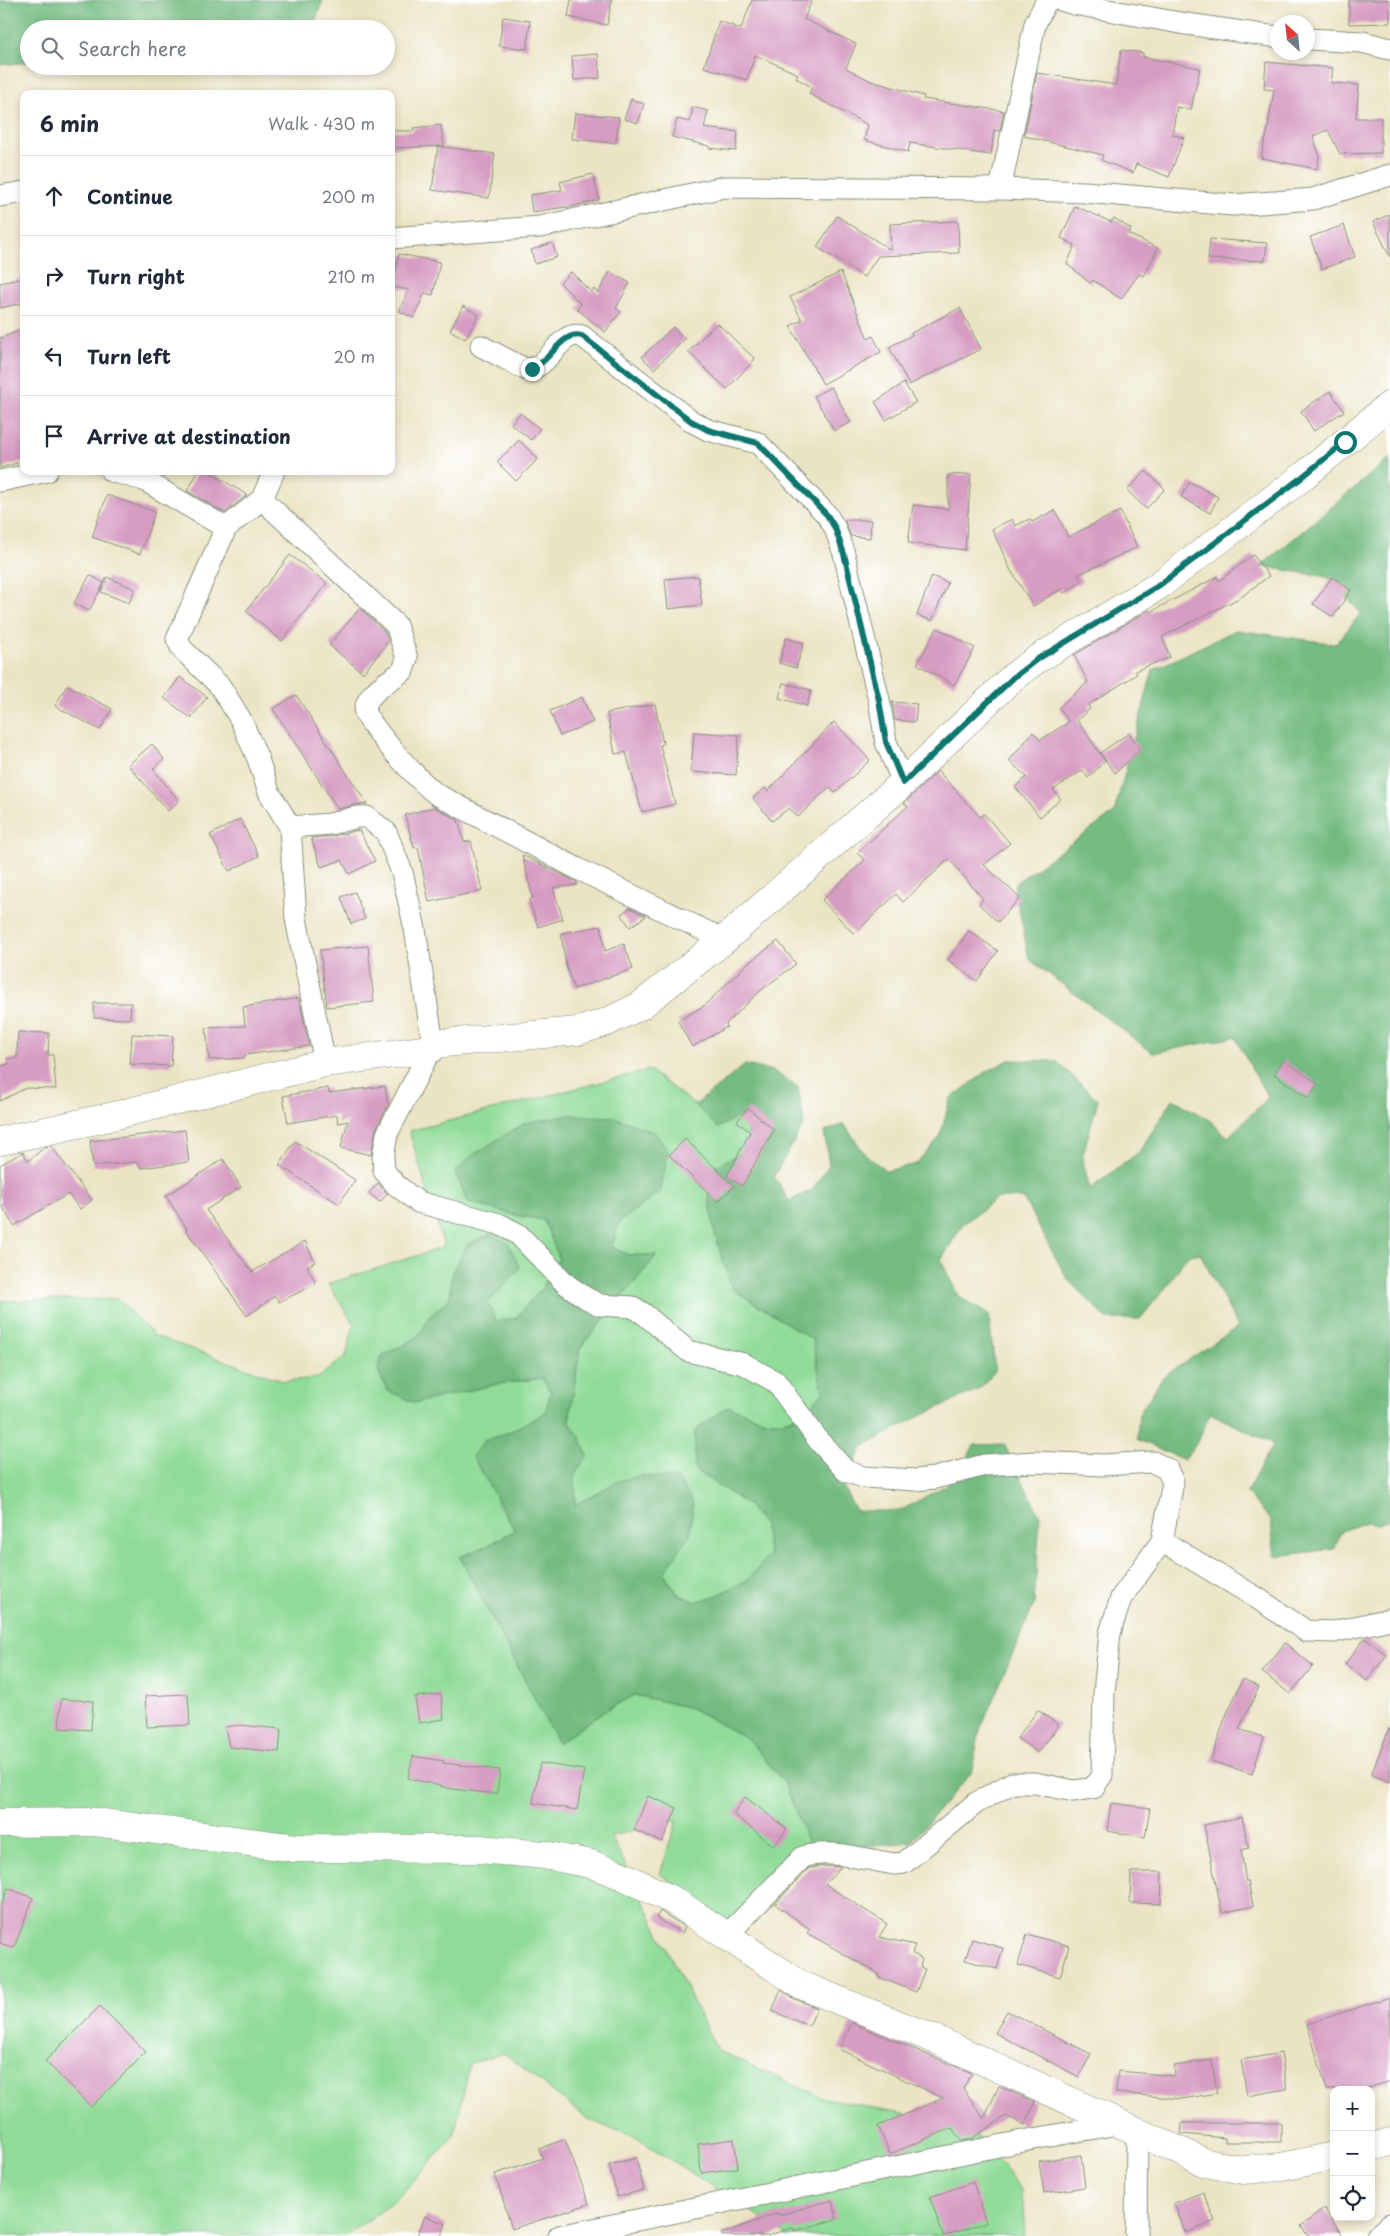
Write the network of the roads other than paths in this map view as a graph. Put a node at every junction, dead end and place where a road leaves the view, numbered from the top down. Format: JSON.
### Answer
{"nodes":[{"id":1,"x":1047,"y":0,"type":"edge"},
{"id":2,"x":1061,"y":0,"type":"edge"},
{"id":3,"x":1270,"y":36,"type":"edge"},
{"id":4,"x":1315,"y":39,"type":"edge"},
{"id":5,"x":1390,"y":49,"type":"edge"},
{"id":6,"x":1390,"y":175,"type":"edge"},
{"id":7,"x":1000,"y":189,"type":"junction"},
{"id":8,"x":20,"y":193,"type":"edge"},
{"id":9,"x":0,"y":196,"type":"edge"},
{"id":10,"x":395,"y":238,"type":"edge"},
{"id":11,"x":481,"y":346,"type":"dead end"},
{"id":12,"x":1390,"y":405,"type":"edge"},
{"id":13,"x":28,"y":475,"type":"edge"},
{"id":14,"x":126,"y":475,"type":"edge"},
{"id":15,"x":272,"y":475,"type":"edge"},
{"id":16,"x":0,"y":481,"type":"edge"},
{"id":17,"x":262,"y":499,"type":"junction"},
{"id":18,"x":226,"y":528,"type":"junction"},
{"id":19,"x":903,"y":783,"type":"junction"},
{"id":20,"x":290,"y":827,"type":"junction"},
{"id":21,"x":724,"y":940,"type":"junction"},
{"id":22,"x":432,"y":1046,"type":"junction"},
{"id":23,"x":325,"y":1063,"type":"junction"},
{"id":24,"x":0,"y":1141,"type":"edge"},
{"id":25,"x":1162,"y":1541,"type":"junction"},
{"id":26,"x":1390,"y":1619,"type":"edge"},
{"id":27,"x":0,"y":1823,"type":"edge"},
{"id":28,"x":727,"y":1935,"type":"junction"},
{"id":29,"x":1128,"y":2128,"type":"junction"},
{"id":30,"x":1390,"y":2142,"type":"edge"},
{"id":31,"x":1375,"y":2146,"type":"edge"},
{"id":32,"x":1330,"y":2157,"type":"edge"},
{"id":33,"x":1390,"y":2224,"type":"edge"},
{"id":34,"x":560,"y":2236,"type":"edge"},
{"id":35,"x":1136,"y":2236,"type":"edge"},
{"id":36,"x":1377,"y":2236,"type":"edge"}],
"edges":[{"from":1,"to":7,"type":"street"},
{"from":2,"to":3,"type":"street"},
{"from":4,"to":5,"type":"street"},
{"from":6,"to":7,"type":"street"},
{"from":7,"to":10,"type":"street"},
{"from":8,"to":9,"type":"street"},
{"from":11,"to":19,"type":"street"},
{"from":12,"to":19,"type":"street"},
{"from":13,"to":16,"type":"street"},
{"from":14,"to":18,"type":"street"},
{"from":15,"to":17,"type":"street"},
{"from":17,"to":18,"type":"street"},
{"from":17,"to":21,"type":"street"},
{"from":18,"to":20,"type":"street"},
{"from":19,"to":21,"type":"street"},
{"from":20,"to":22,"type":"street"},
{"from":20,"to":23,"type":"street"},
{"from":21,"to":22,"type":"street"},
{"from":22,"to":23,"type":"street"},
{"from":22,"to":25,"type":"street"},
{"from":23,"to":24,"type":"street"},
{"from":25,"to":26,"type":"street"},
{"from":25,"to":28,"type":"street"},
{"from":27,"to":28,"type":"street"},
{"from":28,"to":29,"type":"street"},
{"from":29,"to":32,"type":"street"},
{"from":29,"to":34,"type":"street"},
{"from":29,"to":35,"type":"street"},
{"from":30,"to":31,"type":"street"},
{"from":33,"to":36,"type":"street"}]}
